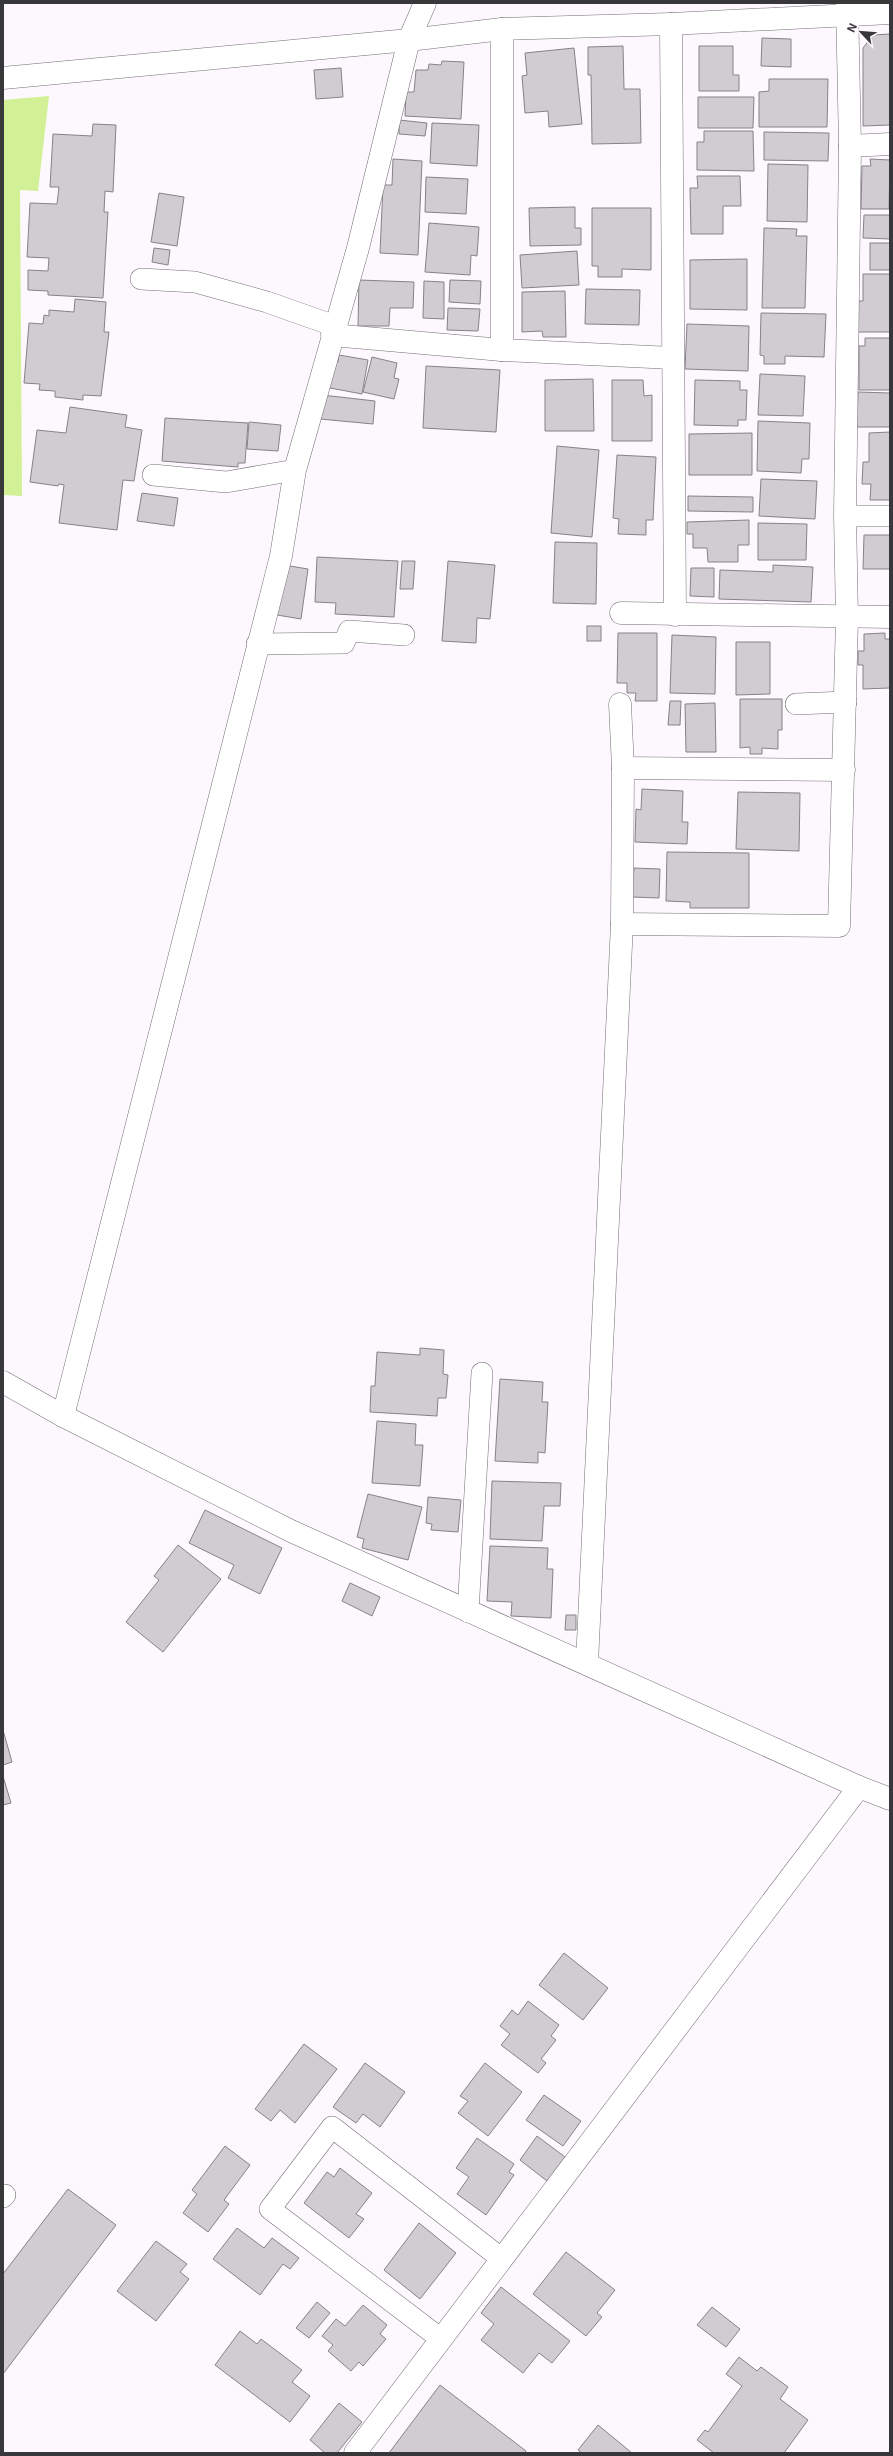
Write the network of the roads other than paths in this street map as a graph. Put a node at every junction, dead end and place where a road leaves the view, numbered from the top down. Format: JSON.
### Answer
{"nodes":[{"id":1,"x":425,"y":3,"type":"edge"},
{"id":2,"x":847,"y":8,"type":"edge"},
{"id":3,"x":890,"y":13,"type":"edge"},
{"id":4,"x":671,"y":24,"type":"junction"},
{"id":5,"x":502,"y":29,"type":"junction"},
{"id":6,"x":409,"y":40,"type":"junction"},
{"id":7,"x":3,"y":78,"type":"edge"},
{"id":8,"x":890,"y":144,"type":"edge"},
{"id":9,"x":850,"y":146,"type":"junction"},
{"id":10,"x":141,"y":279,"type":"dead end"},
{"id":11,"x":333,"y":331,"type":"junction"},
{"id":12,"x":502,"y":350,"type":"junction"},
{"id":13,"x":673,"y":358,"type":"junction"},
{"id":14,"x":295,"y":470,"type":"junction"},
{"id":15,"x":153,"y":475,"type":"dead end"},
{"id":16,"x":845,"y":516,"type":"junction"},
{"id":17,"x":890,"y":516,"type":"edge"},
{"id":18,"x":621,"y":613,"type":"dead end"},
{"id":19,"x":675,"y":615,"type":"junction"},
{"id":20,"x":890,"y":617,"type":"edge"},
{"id":21,"x":847,"y":618,"type":"junction"},
{"id":22,"x":404,"y":635,"type":"dead end"},
{"id":23,"x":257,"y":644,"type":"junction"},
{"id":24,"x":846,"y":702,"type":"junction"},
{"id":25,"x":620,"y":704,"type":"dead end"},
{"id":26,"x":796,"y":704,"type":"dead end"},
{"id":27,"x":622,"y":768,"type":"junction"},
{"id":28,"x":844,"y":770,"type":"junction"},
{"id":29,"x":622,"y":924,"type":"junction"},
{"id":30,"x":482,"y":1374,"type":"dead end"},
{"id":31,"x":3,"y":1382,"type":"edge"},
{"id":32,"x":63,"y":1416,"type":"junction"},
{"id":33,"x":468,"y":1612,"type":"junction"},
{"id":34,"x":586,"y":1663,"type":"junction"},
{"id":35,"x":859,"y":1788,"type":"junction"},
{"id":36,"x":890,"y":1799,"type":"edge"},
{"id":37,"x":502,"y":2259,"type":"junction"},
{"id":38,"x":441,"y":2339,"type":"junction"},
{"id":39,"x":355,"y":2453,"type":"edge"}],
"edges":[{"from":1,"to":6,"type":"street"},
{"from":2,"to":3,"type":"street"},
{"from":2,"to":4,"type":"street"},
{"from":2,"to":9,"type":"street"},
{"from":4,"to":5,"type":"street"},
{"from":4,"to":13,"type":"street"},
{"from":5,"to":6,"type":"street"},
{"from":5,"to":12,"type":"street"},
{"from":6,"to":7,"type":"street"},
{"from":6,"to":11,"type":"street"},
{"from":8,"to":9,"type":"street"},
{"from":9,"to":16,"type":"street"},
{"from":10,"to":11,"type":"lane"},
{"from":11,"to":12,"type":"street"},
{"from":11,"to":14,"type":"street"},
{"from":12,"to":13,"type":"street"},
{"from":13,"to":19,"type":"street"},
{"from":14,"to":15,"type":"lane"},
{"from":14,"to":23,"type":"street"},
{"from":16,"to":17,"type":"lane"},
{"from":16,"to":21,"type":"street"},
{"from":18,"to":19,"type":"street"},
{"from":19,"to":21,"type":"street"},
{"from":20,"to":21,"type":"street"},
{"from":21,"to":24,"type":"street"},
{"from":22,"to":23,"type":"lane"},
{"from":23,"to":32,"type":"street"},
{"from":24,"to":26,"type":"lane"},
{"from":24,"to":28,"type":"street"},
{"from":25,"to":27,"type":"street"},
{"from":27,"to":28,"type":"street"},
{"from":27,"to":29,"type":"street"},
{"from":28,"to":29,"type":"street"},
{"from":29,"to":34,"type":"street"},
{"from":30,"to":33,"type":"lane"},
{"from":31,"to":32,"type":"street"},
{"from":32,"to":33,"type":"street"},
{"from":33,"to":34,"type":"street"},
{"from":34,"to":35,"type":"street"},
{"from":35,"to":36,"type":"street"},
{"from":35,"to":37,"type":"street"},
{"from":37,"to":38,"type":"street"},
{"from":37,"to":38,"type":"lane"},
{"from":38,"to":39,"type":"street"}]}
